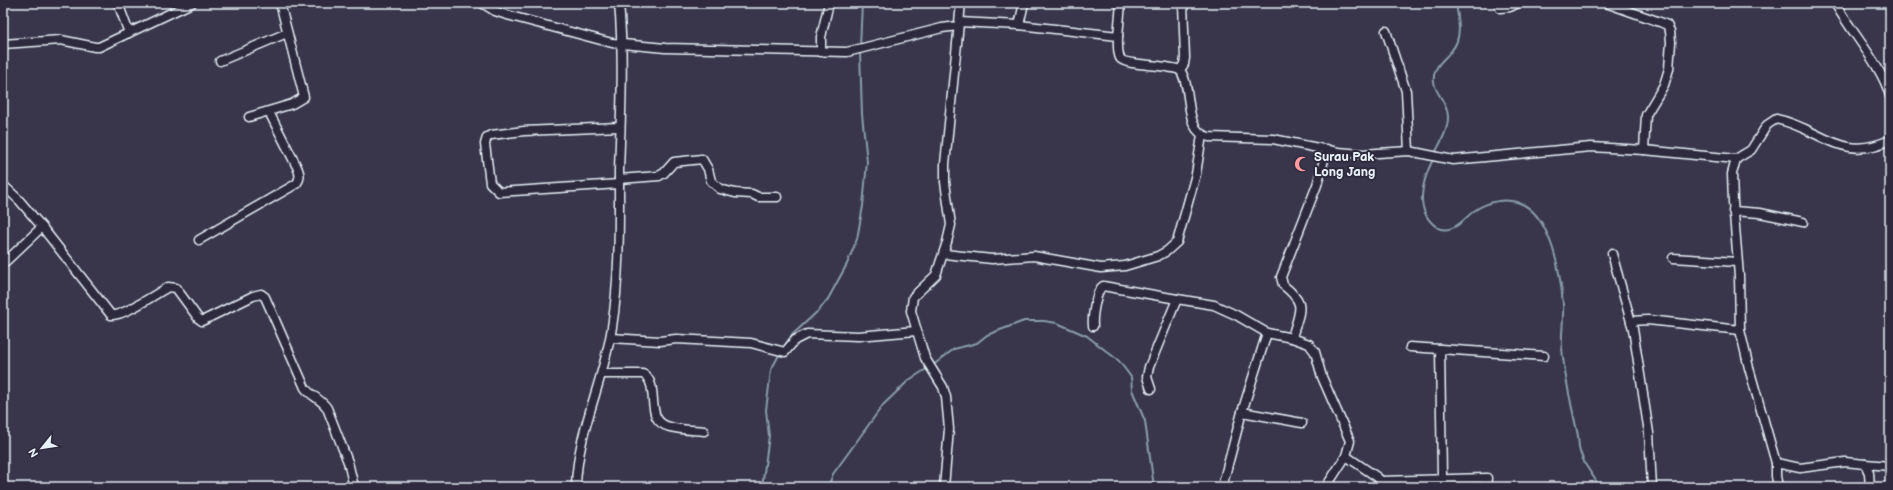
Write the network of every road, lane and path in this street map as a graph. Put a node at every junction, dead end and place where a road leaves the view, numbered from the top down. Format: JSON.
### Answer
{"nodes":[{"id":1,"x":118,"y":3,"type":"edge"},
{"id":2,"x":192,"y":3,"type":"edge"},
{"id":3,"x":280,"y":3,"type":"edge"},
{"id":4,"x":482,"y":3,"type":"edge"},
{"id":5,"x":620,"y":3,"type":"edge"},
{"id":6,"x":829,"y":3,"type":"edge"},
{"id":7,"x":961,"y":3,"type":"edge"},
{"id":8,"x":1024,"y":3,"type":"edge"},
{"id":9,"x":1121,"y":3,"type":"edge"},
{"id":10,"x":1183,"y":3,"type":"edge"},
{"id":11,"x":1518,"y":3,"type":"edge"},
{"id":12,"x":1606,"y":3,"type":"edge"},
{"id":13,"x":1835,"y":3,"type":"edge"},
{"id":14,"x":1500,"y":8,"type":"dead end"},
{"id":15,"x":959,"y":24,"type":"junction"},
{"id":16,"x":1019,"y":25,"type":"junction"},
{"id":17,"x":1386,"y":32,"type":"dead end"},
{"id":18,"x":129,"y":33,"type":"junction"},
{"id":19,"x":286,"y":33,"type":"junction"},
{"id":20,"x":1118,"y":36,"type":"junction"},
{"id":21,"x":3,"y":44,"type":"edge"},
{"id":22,"x":622,"y":44,"type":"junction"},
{"id":23,"x":821,"y":52,"type":"junction"},
{"id":24,"x":220,"y":61,"type":"dead end"},
{"id":25,"x":1180,"y":70,"type":"junction"},
{"id":26,"x":1890,"y":96,"type":"edge"},
{"id":27,"x":269,"y":112,"type":"junction"},
{"id":28,"x":249,"y":117,"type":"dead end"},
{"id":29,"x":620,"y":127,"type":"junction"},
{"id":30,"x":1202,"y":135,"type":"junction"},
{"id":31,"x":1890,"y":140,"type":"edge"},
{"id":32,"x":1327,"y":149,"type":"junction"},
{"id":33,"x":1644,"y":150,"type":"junction"},
{"id":34,"x":1409,"y":151,"type":"junction"},
{"id":35,"x":1719,"y":157,"type":"junction"},
{"id":36,"x":1736,"y":159,"type":"junction"},
{"id":37,"x":1732,"y":174,"type":"junction"},
{"id":38,"x":619,"y":182,"type":"junction"},
{"id":39,"x":3,"y":185,"type":"edge"},
{"id":40,"x":776,"y":197,"type":"dead end"},
{"id":41,"x":1733,"y":211,"type":"junction"},
{"id":42,"x":1803,"y":222,"type":"dead end"},
{"id":43,"x":42,"y":227,"type":"junction"},
{"id":44,"x":199,"y":240,"type":"dead end"},
{"id":45,"x":944,"y":254,"type":"junction"},
{"id":46,"x":1612,"y":254,"type":"dead end"},
{"id":47,"x":1673,"y":258,"type":"dead end"},
{"id":48,"x":1737,"y":262,"type":"junction"},
{"id":49,"x":3,"y":264,"type":"edge"},
{"id":50,"x":1177,"y":299,"type":"junction"},
{"id":51,"x":1631,"y":321,"type":"junction"},
{"id":52,"x":1093,"y":326,"type":"dead end"},
{"id":53,"x":1740,"y":330,"type":"junction"},
{"id":54,"x":916,"y":331,"type":"junction"},
{"id":55,"x":1267,"y":333,"type":"junction"},
{"id":56,"x":610,"y":338,"type":"junction"},
{"id":57,"x":1292,"y":338,"type":"junction"},
{"id":58,"x":1410,"y":347,"type":"dead end"},
{"id":59,"x":1440,"y":349,"type":"junction"},
{"id":60,"x":1544,"y":356,"type":"dead end"},
{"id":61,"x":602,"y":374,"type":"junction"},
{"id":62,"x":1150,"y":389,"type":"dead end"},
{"id":63,"x":1242,"y":412,"type":"junction"},
{"id":64,"x":1302,"y":423,"type":"dead end"},
{"id":65,"x":704,"y":431,"type":"dead end"},
{"id":66,"x":1346,"y":456,"type":"junction"},
{"id":67,"x":1776,"y":463,"type":"junction"},
{"id":68,"x":1865,"y":464,"type":"junction"},
{"id":69,"x":1890,"y":466,"type":"edge"},
{"id":70,"x":1442,"y":478,"type":"junction"},
{"id":71,"x":1380,"y":484,"type":"edge"},
{"id":72,"x":354,"y":487,"type":"edge"},
{"id":73,"x":576,"y":487,"type":"edge"},
{"id":74,"x":944,"y":487,"type":"edge"},
{"id":75,"x":1224,"y":487,"type":"edge"},
{"id":76,"x":1326,"y":487,"type":"edge"},
{"id":77,"x":1486,"y":487,"type":"edge"},
{"id":78,"x":1652,"y":487,"type":"edge"},
{"id":79,"x":1778,"y":487,"type":"edge"},
{"id":80,"x":1870,"y":487,"type":"edge"}],
"edges":[{"from":1,"to":18,"type":"street"},
{"from":2,"to":18,"type":"street"},
{"from":3,"to":19,"type":"street"},
{"from":4,"to":22,"type":"street"},
{"from":5,"to":22,"type":"street"},
{"from":6,"to":23,"type":"street"},
{"from":7,"to":15,"type":"street"},
{"from":8,"to":16,"type":"street"},
{"from":9,"to":20,"type":"street"},
{"from":10,"to":25,"type":"street"},
{"from":11,"to":14,"type":"street"},
{"from":12,"to":33,"type":"street"},
{"from":13,"to":26,"type":"street"},
{"from":15,"to":16,"type":"street"},
{"from":15,"to":23,"type":"street"},
{"from":15,"to":45,"type":"street"},
{"from":16,"to":20,"type":"street"},
{"from":17,"to":34,"type":"street"},
{"from":18,"to":21,"type":"street"},
{"from":19,"to":24,"type":"street"},
{"from":19,"to":27,"type":"street"},
{"from":20,"to":25,"type":"street"},
{"from":22,"to":23,"type":"street"},
{"from":22,"to":29,"type":"street"},
{"from":25,"to":30,"type":"street"},
{"from":27,"to":28,"type":"street"},
{"from":27,"to":44,"type":"street"},
{"from":29,"to":38,"type":"street"},
{"from":29,"to":38,"type":"street"},
{"from":30,"to":32,"type":"street"},
{"from":30,"to":45,"type":"street"},
{"from":31,"to":36,"type":"street"},
{"from":32,"to":34,"type":"street"},
{"from":32,"to":57,"type":"street"},
{"from":33,"to":34,"type":"street"},
{"from":33,"to":35,"type":"street"},
{"from":35,"to":36,"type":"street"},
{"from":35,"to":37,"type":"street"},
{"from":36,"to":37,"type":"street"},
{"from":37,"to":41,"type":"street"},
{"from":38,"to":40,"type":"street"},
{"from":38,"to":56,"type":"street"},
{"from":39,"to":43,"type":"street"},
{"from":41,"to":42,"type":"street"},
{"from":41,"to":48,"type":"street"},
{"from":43,"to":49,"type":"street"},
{"from":43,"to":72,"type":"street"},
{"from":45,"to":54,"type":"street"},
{"from":46,"to":51,"type":"street"},
{"from":47,"to":48,"type":"street"},
{"from":48,"to":53,"type":"street"},
{"from":50,"to":52,"type":"street"},
{"from":50,"to":55,"type":"street"},
{"from":50,"to":62,"type":"street"},
{"from":51,"to":53,"type":"street"},
{"from":51,"to":78,"type":"street"},
{"from":53,"to":67,"type":"street"},
{"from":54,"to":56,"type":"street"},
{"from":54,"to":74,"type":"street"},
{"from":55,"to":57,"type":"street"},
{"from":55,"to":63,"type":"street"},
{"from":56,"to":61,"type":"street"},
{"from":57,"to":66,"type":"street"},
{"from":58,"to":59,"type":"street"},
{"from":59,"to":60,"type":"street"},
{"from":59,"to":70,"type":"street"},
{"from":61,"to":65,"type":"street"},
{"from":61,"to":73,"type":"street"},
{"from":63,"to":64,"type":"street"},
{"from":63,"to":75,"type":"street"},
{"from":66,"to":71,"type":"street"},
{"from":66,"to":76,"type":"street"},
{"from":67,"to":68,"type":"street"},
{"from":67,"to":79,"type":"street"},
{"from":68,"to":69,"type":"street"},
{"from":68,"to":80,"type":"street"},
{"from":70,"to":71,"type":"street"},
{"from":70,"to":77,"type":"street"}]}
